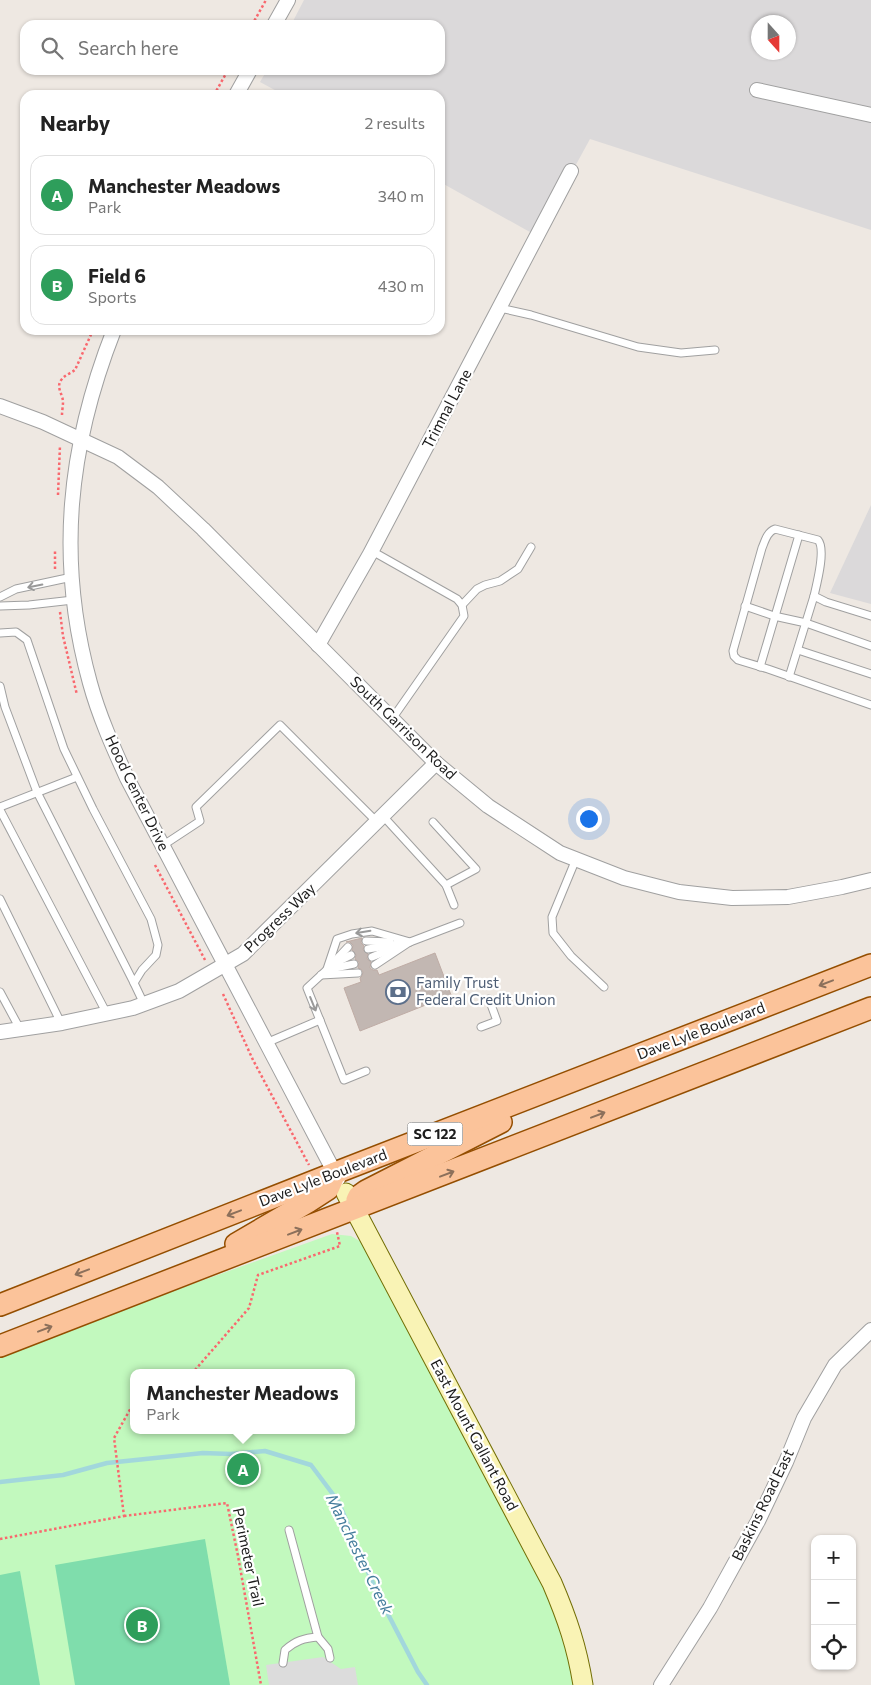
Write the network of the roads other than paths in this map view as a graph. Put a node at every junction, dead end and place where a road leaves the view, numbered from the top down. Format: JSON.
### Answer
{"nodes":[{"id":1,"x":288,"y":0,"type":"edge"},
{"id":2,"x":277,"y":20,"type":"edge"},
{"id":3,"x":247,"y":75,"type":"edge"},
{"id":4,"x":239,"y":90,"type":"edge"},
{"id":5,"x":757,"y":90,"type":"dead end"},
{"id":6,"x":871,"y":115,"type":"edge"},
{"id":7,"x":571,"y":172,"type":"dead end"},
{"id":8,"x":500,"y":308,"type":"junction"},
{"id":9,"x":112,"y":335,"type":"edge"},
{"id":10,"x":715,"y":350,"type":"dead end"},
{"id":11,"x":0,"y":406,"type":"edge"},
{"id":12,"x":80,"y":439,"type":"junction"},
{"id":13,"x":799,"y":535,"type":"junction"},
{"id":14,"x":531,"y":548,"type":"dead end"},
{"id":15,"x":372,"y":551,"type":"junction"},
{"id":16,"x":72,"y":577,"type":"junction"},
{"id":17,"x":0,"y":596,"type":"edge"},
{"id":18,"x":814,"y":596,"type":"junction"},
{"id":19,"x":73,"y":600,"type":"junction"},
{"id":20,"x":462,"y":605,"type":"junction"},
{"id":21,"x":0,"y":606,"type":"edge"},
{"id":22,"x":745,"y":606,"type":"junction"},
{"id":23,"x":774,"y":616,"type":"junction"},
{"id":24,"x":871,"y":616,"type":"edge"},
{"id":25,"x":806,"y":623,"type":"junction"},
{"id":26,"x":0,"y":633,"type":"edge"},
{"id":27,"x":318,"y":645,"type":"junction"},
{"id":28,"x":871,"y":646,"type":"edge"},
{"id":29,"x":798,"y":650,"type":"junction"},
{"id":30,"x":760,"y":666,"type":"junction"},
{"id":31,"x":871,"y":674,"type":"edge"},
{"id":32,"x":789,"y":677,"type":"junction"},
{"id":33,"x":0,"y":686,"type":"edge"},
{"id":34,"x":871,"y":705,"type":"edge"},
{"id":35,"x":392,"y":719,"type":"junction"},
{"id":36,"x":436,"y":763,"type":"junction"},
{"id":37,"x":77,"y":776,"type":"junction"},
{"id":38,"x":37,"y":792,"type":"junction"},
{"id":39,"x":0,"y":808,"type":"edge"},
{"id":40,"x":380,"y":819,"type":"junction"},
{"id":41,"x":434,"y":822,"type":"dead end"},
{"id":42,"x":162,"y":846,"type":"junction"},
{"id":43,"x":576,"y":859,"type":"junction"},
{"id":44,"x":871,"y":880,"type":"edge"},
{"id":45,"x":446,"y":885,"type":"junction"},
{"id":46,"x":0,"y":899,"type":"edge"},
{"id":47,"x":454,"y":905,"type":"dead end"},
{"id":48,"x":460,"y":923,"type":"dead end"},
{"id":49,"x":410,"y":942,"type":"junction"},
{"id":50,"x":367,"y":945,"type":"dead end"},
{"id":51,"x":348,"y":947,"type":"dead end"},
{"id":52,"x":351,"y":956,"type":"dead end"},
{"id":53,"x":372,"y":957,"type":"dead end"},
{"id":54,"x":354,"y":964,"type":"dead end"},
{"id":55,"x":225,"y":965,"type":"junction"},
{"id":56,"x":375,"y":965,"type":"dead end"},
{"id":57,"x":871,"y":965,"type":"edge"},
{"id":58,"x":327,"y":970,"type":"junction"},
{"id":59,"x":358,"y":972,"type":"dead end"},
{"id":60,"x":321,"y":975,"type":"junction"},
{"id":61,"x":134,"y":983,"type":"junction"},
{"id":62,"x":604,"y":986,"type":"dead end"},
{"id":63,"x":0,"y":992,"type":"edge"},
{"id":64,"x":489,"y":999,"type":"dead end"},
{"id":65,"x":144,"y":1004,"type":"junction"},
{"id":66,"x":871,"y":1008,"type":"edge"},
{"id":67,"x":107,"y":1014,"type":"junction"},
{"id":68,"x":320,"y":1020,"type":"junction"},
{"id":69,"x":62,"y":1023,"type":"junction"},
{"id":70,"x":480,"y":1027,"type":"dead end"},
{"id":71,"x":20,"y":1029,"type":"junction"},
{"id":72,"x":0,"y":1032,"type":"edge"},
{"id":73,"x":266,"y":1043,"type":"junction"},
{"id":74,"x":608,"y":1068,"type":"junction"},
{"id":75,"x":366,"y":1071,"type":"dead end"},
{"id":76,"x":335,"y":1173,"type":"junction"},
{"id":77,"x":350,"y":1201,"type":"junction"},
{"id":78,"x":175,"y":1278,"type":"junction"},
{"id":79,"x":0,"y":1305,"type":"edge"},
{"id":80,"x":871,"y":1330,"type":"edge"},
{"id":81,"x":0,"y":1346,"type":"edge"},
{"id":82,"x":289,"y":1530,"type":"dead end"},
{"id":83,"x":318,"y":1637,"type":"junction"},
{"id":84,"x":330,"y":1658,"type":"dead end"},
{"id":85,"x":283,"y":1663,"type":"dead end"},
{"id":86,"x":583,"y":1685,"type":"edge"},
{"id":87,"x":660,"y":1685,"type":"edge"}],
"edges":[{"from":1,"to":2,"type":"street"},
{"from":3,"to":4,"type":"street"},
{"from":5,"to":6,"type":"street"},
{"from":7,"to":8,"type":"street","name":"Trimnal Lane"},
{"from":8,"to":10,"type":"lane"},
{"from":8,"to":15,"type":"street","name":"Trimnal Lane"},
{"from":9,"to":12,"type":"street","name":"Hood Center Drive"},
{"from":11,"to":12,"type":"street","name":"South Garrison Road"},
{"from":12,"to":16,"type":"street","name":"Hood Center Drive"},
{"from":12,"to":27,"type":"street","name":"South Garrison Road"},
{"from":13,"to":18,"type":"lane"},
{"from":13,"to":22,"type":"lane"},
{"from":13,"to":23,"type":"lane"},
{"from":14,"to":20,"type":"lane"},
{"from":15,"to":20,"type":"lane"},
{"from":15,"to":27,"type":"street","name":"Trimnal Lane"},
{"from":16,"to":17,"type":"lane","one_way":true},
{"from":16,"to":19,"type":"street","name":"Hood Center Drive"},
{"from":18,"to":24,"type":"lane"},
{"from":18,"to":25,"type":"lane"},
{"from":19,"to":21,"type":"lane"},
{"from":19,"to":42,"type":"street","name":"Hood Center Drive"},
{"from":20,"to":35,"type":"lane"},
{"from":22,"to":23,"type":"lane"},
{"from":22,"to":30,"type":"lane"},
{"from":23,"to":25,"type":"lane"},
{"from":23,"to":30,"type":"lane"},
{"from":25,"to":28,"type":"lane"},
{"from":25,"to":29,"type":"lane"},
{"from":26,"to":37,"type":"lane"},
{"from":27,"to":35,"type":"street","name":"South Garrison Road"},
{"from":29,"to":31,"type":"lane"},
{"from":29,"to":32,"type":"lane"},
{"from":30,"to":32,"type":"lane"},
{"from":32,"to":34,"type":"lane"},
{"from":33,"to":38,"type":"lane"},
{"from":35,"to":36,"type":"street","name":"South Garrison Road"},
{"from":36,"to":40,"type":"street","name":"Progress Way"},
{"from":36,"to":43,"type":"street","name":"South Garrison Road"},
{"from":37,"to":38,"type":"lane"},
{"from":37,"to":61,"type":"lane"},
{"from":38,"to":39,"type":"lane"},
{"from":38,"to":61,"type":"lane"},
{"from":39,"to":67,"type":"lane"},
{"from":40,"to":42,"type":"lane"},
{"from":40,"to":45,"type":"lane"},
{"from":40,"to":55,"type":"street","name":"Progress Way"},
{"from":41,"to":45,"type":"lane"},
{"from":42,"to":55,"type":"street","name":"Hood Center Drive"},
{"from":43,"to":44,"type":"street","name":"South Garrison Road"},
{"from":43,"to":62,"type":"lane"},
{"from":45,"to":47,"type":"lane"},
{"from":46,"to":69,"type":"lane"},
{"from":48,"to":49,"type":"lane"},
{"from":49,"to":50,"type":"lane"},
{"from":49,"to":53,"type":"lane"},
{"from":49,"to":56,"type":"lane"},
{"from":49,"to":58,"type":"lane","one_way":true},
{"from":51,"to":58,"type":"lane"},
{"from":52,"to":58,"type":"lane"},
{"from":54,"to":58,"type":"lane"},
{"from":55,"to":65,"type":"street","name":"Progress Way"},
{"from":55,"to":73,"type":"street","name":"Hood Center Drive"},
{"from":57,"to":74,"type":"main road","name":"Dave Lyle Boulevard","number":"SC 122","one_way":true},
{"from":58,"to":60,"type":"lane"},
{"from":59,"to":60,"type":"lane"},
{"from":60,"to":68,"type":"lane","one_way":true},
{"from":61,"to":65,"type":"lane"},
{"from":63,"to":71,"type":"lane"},
{"from":64,"to":70,"type":"lane"},
{"from":65,"to":67,"type":"street","name":"Progress Way"},
{"from":77,"to":66,"type":"main road","number":"SC 122","one_way":true},
{"from":67,"to":69,"type":"street","name":"Progress Way"},
{"from":68,"to":73,"type":"lane"},
{"from":68,"to":75,"type":"lane"},
{"from":69,"to":71,"type":"street","name":"Progress Way"},
{"from":71,"to":72,"type":"street","name":"Progress Way"},
{"from":73,"to":76,"type":"street","name":"Hood Center Drive"},
{"from":74,"to":76,"type":"main road","name":"Dave Lyle Boulevard","number":"SC 122"},
{"from":74,"to":77,"type":"main road"},
{"from":76,"to":77,"type":"street","name":"Hood Center Drive"},
{"from":76,"to":78,"type":"main road"},
{"from":76,"to":79,"type":"main road","name":"Dave Lyle Boulevard","number":"SC 122","one_way":true},
{"from":78,"to":77,"type":"main road","number":"SC 122","one_way":true},
{"from":77,"to":86,"type":"street","name":"East Mount Gallant Road"},
{"from":81,"to":78,"type":"main road","number":"SC 122","one_way":true},
{"from":80,"to":87,"type":"street","name":"Baskins Road East"},
{"from":82,"to":83,"type":"lane"},
{"from":83,"to":84,"type":"lane"},
{"from":83,"to":85,"type":"lane"}]}
